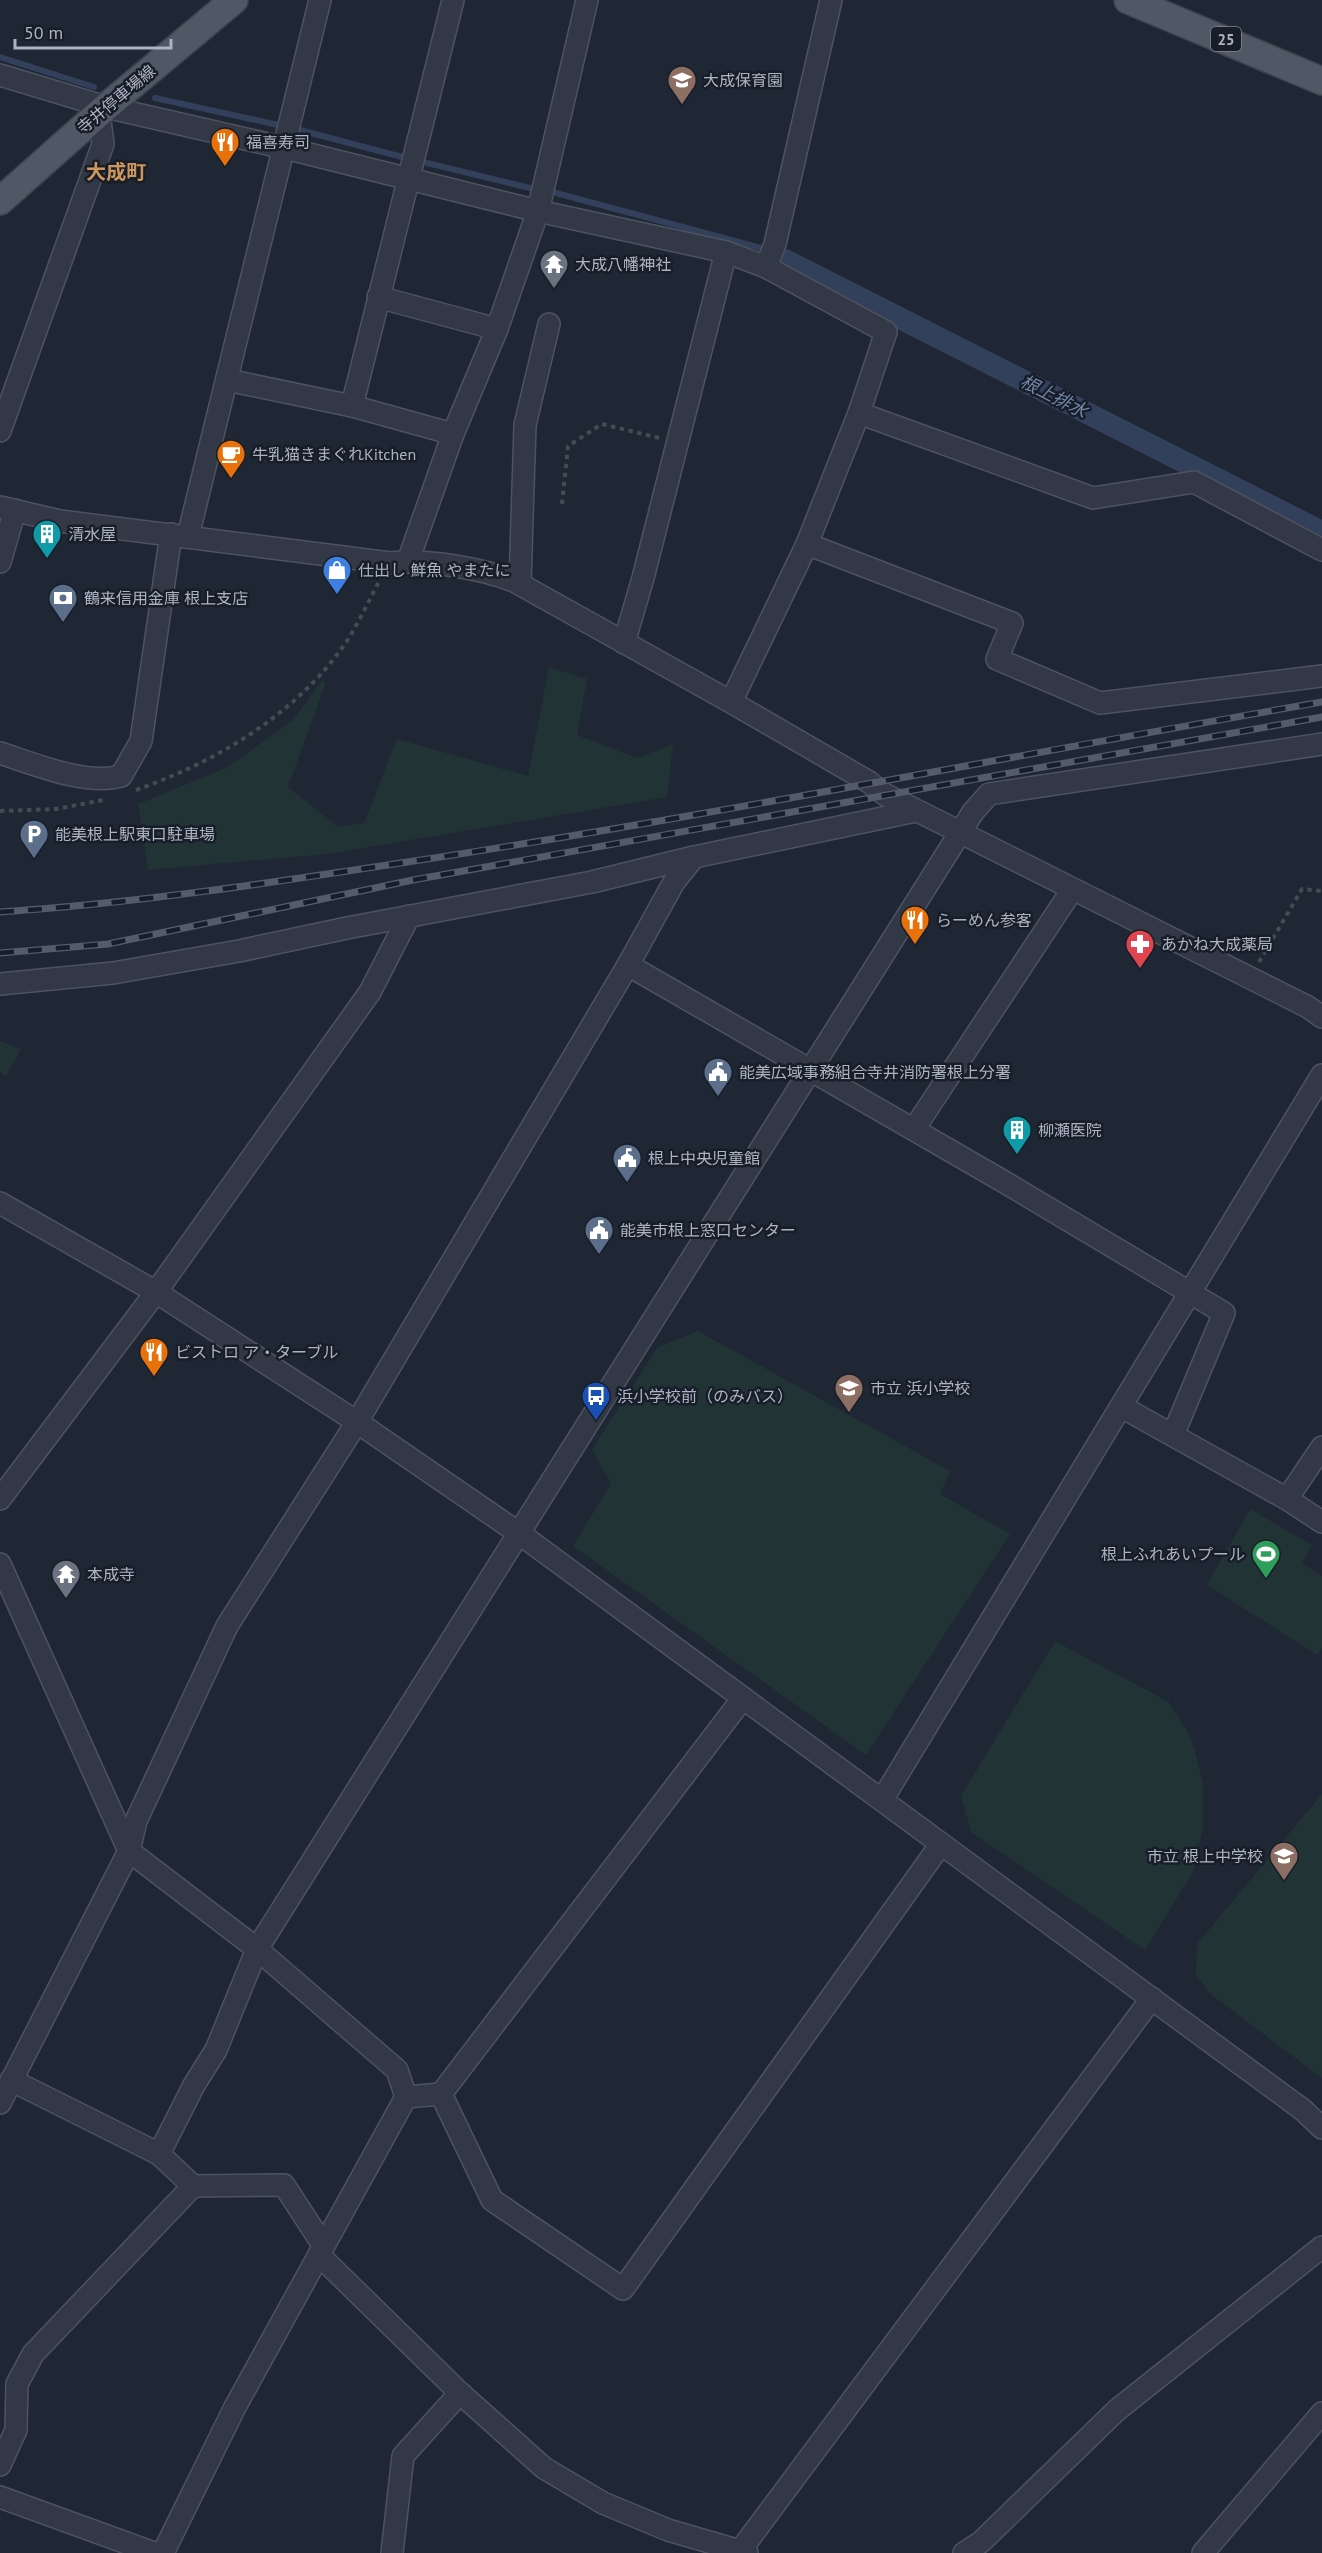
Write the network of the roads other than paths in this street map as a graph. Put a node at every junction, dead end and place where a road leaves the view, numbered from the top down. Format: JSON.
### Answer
{"nodes":[{"id":1,"x":234,"y":0,"type":"edge"},
{"id":2,"x":320,"y":0,"type":"edge"},
{"id":3,"x":453,"y":0,"type":"edge"},
{"id":4,"x":587,"y":0,"type":"edge"},
{"id":5,"x":831,"y":0,"type":"edge"},
{"id":6,"x":1128,"y":0,"type":"edge"},
{"id":7,"x":0,"y":75,"type":"edge"},
{"id":8,"x":1322,"y":81,"type":"edge"},
{"id":9,"x":102,"y":110,"type":"junction"},
{"id":10,"x":285,"y":148,"type":"junction"},
{"id":11,"x":409,"y":178,"type":"junction"},
{"id":12,"x":0,"y":201,"type":"edge"},
{"id":13,"x":538,"y":211,"type":"junction"},
{"id":14,"x":726,"y":252,"type":"junction"},
{"id":15,"x":766,"y":267,"type":"junction"},
{"id":16,"x":378,"y":297,"type":"junction"},
{"id":17,"x":549,"y":324,"type":"dead end"},
{"id":18,"x":497,"y":329,"type":"junction"},
{"id":19,"x":227,"y":380,"type":"junction"},
{"id":20,"x":352,"y":406,"type":"junction"},
{"id":21,"x":859,"y":413,"type":"junction"},
{"id":22,"x":0,"y":430,"type":"edge"},
{"id":23,"x":453,"y":434,"type":"junction"},
{"id":24,"x":7,"y":508,"type":"edge"},
{"id":25,"x":179,"y":535,"type":"junction"},
{"id":26,"x":807,"y":544,"type":"junction"},
{"id":27,"x":1322,"y":550,"type":"edge"},
{"id":28,"x":0,"y":562,"type":"edge"},
{"id":29,"x":399,"y":562,"type":"junction"},
{"id":30,"x":520,"y":584,"type":"junction"},
{"id":31,"x":624,"y":643,"type":"junction"},
{"id":32,"x":1322,"y":676,"type":"edge"},
{"id":33,"x":731,"y":702,"type":"junction"},
{"id":34,"x":1322,"y":744,"type":"edge"},
{"id":35,"x":0,"y":753,"type":"edge"},
{"id":36,"x":916,"y":811,"type":"junction"},
{"id":37,"x":959,"y":834,"type":"junction"},
{"id":38,"x":694,"y":857,"type":"junction"},
{"id":39,"x":1072,"y":890,"type":"junction"},
{"id":40,"x":410,"y":916,"type":"junction"},
{"id":41,"x":628,"y":965,"type":"junction"},
{"id":42,"x":0,"y":984,"type":"edge"},
{"id":43,"x":1322,"y":1017,"type":"edge"},
{"id":44,"x":808,"y":1071,"type":"junction"},
{"id":45,"x":1322,"y":1075,"type":"edge"},
{"id":46,"x":914,"y":1129,"type":"junction"},
{"id":47,"x":0,"y":1203,"type":"edge"},
{"id":48,"x":156,"y":1292,"type":"junction"},
{"id":49,"x":1190,"y":1293,"type":"junction"},
{"id":50,"x":1122,"y":1407,"type":"junction"},
{"id":51,"x":357,"y":1422,"type":"junction"},
{"id":52,"x":1173,"y":1435,"type":"junction"},
{"id":53,"x":1322,"y":1447,"type":"edge"},
{"id":54,"x":0,"y":1498,"type":"edge"},
{"id":55,"x":1287,"y":1499,"type":"junction"},
{"id":56,"x":1322,"y":1522,"type":"edge"},
{"id":57,"x":520,"y":1534,"type":"junction"},
{"id":58,"x":0,"y":1564,"type":"edge"},
{"id":59,"x":743,"y":1698,"type":"junction"},
{"id":60,"x":882,"y":1800,"type":"junction"},
{"id":61,"x":941,"y":1844,"type":"junction"},
{"id":62,"x":129,"y":1851,"type":"junction"},
{"id":63,"x":257,"y":1949,"type":"junction"},
{"id":64,"x":1152,"y":1998,"type":"junction"},
{"id":65,"x":11,"y":2080,"type":"junction"},
{"id":66,"x":441,"y":2094,"type":"junction"},
{"id":67,"x":406,"y":2097,"type":"junction"},
{"id":68,"x":0,"y":2103,"type":"edge"},
{"id":69,"x":1322,"y":2128,"type":"edge"},
{"id":70,"x":159,"y":2154,"type":"junction"},
{"id":71,"x":193,"y":2186,"type":"junction"},
{"id":72,"x":1322,"y":2247,"type":"edge"},
{"id":73,"x":321,"y":2250,"type":"junction"},
{"id":74,"x":460,"y":2393,"type":"junction"},
{"id":75,"x":1322,"y":2414,"type":"edge"},
{"id":76,"x":0,"y":2464,"type":"edge"},
{"id":77,"x":2,"y":2501,"type":"edge"},
{"id":78,"x":744,"y":2552,"type":"edge"},
{"id":79,"x":154,"y":2553,"type":"edge"},
{"id":80,"x":163,"y":2553,"type":"edge"},
{"id":81,"x":392,"y":2553,"type":"edge"},
{"id":82,"x":964,"y":2553,"type":"edge"},
{"id":83,"x":1203,"y":2553,"type":"edge"}],
"edges":[{"from":1,"to":9,"type":"main road","name":"寺井停車場線"},
{"from":2,"to":10,"type":"street"},
{"from":3,"to":11,"type":"street"},
{"from":4,"to":13,"type":"street"},
{"from":5,"to":15,"type":"street"},
{"from":6,"to":8,"type":"main road","number":"25"},
{"from":7,"to":9,"type":"street"},
{"from":9,"to":10,"type":"street"},
{"from":9,"to":12,"type":"main road","name":"寺井停車場線"},
{"from":9,"to":22,"type":"street"},
{"from":10,"to":11,"type":"street"},
{"from":10,"to":19,"type":"street"},
{"from":11,"to":13,"type":"street"},
{"from":11,"to":16,"type":"street"},
{"from":13,"to":14,"type":"street"},
{"from":13,"to":18,"type":"street"},
{"from":14,"to":15,"type":"street"},
{"from":14,"to":31,"type":"street"},
{"from":15,"to":21,"type":"street"},
{"from":16,"to":18,"type":"street"},
{"from":16,"to":20,"type":"street"},
{"from":17,"to":30,"type":"street"},
{"from":18,"to":23,"type":"street"},
{"from":19,"to":20,"type":"street"},
{"from":19,"to":25,"type":"street"},
{"from":20,"to":23,"type":"street"},
{"from":21,"to":26,"type":"street"},
{"from":21,"to":27,"type":"street"},
{"from":23,"to":29,"type":"street"},
{"from":24,"to":25,"type":"street"},
{"from":24,"to":28,"type":"street"},
{"from":25,"to":29,"type":"street"},
{"from":25,"to":35,"type":"street"},
{"from":26,"to":32,"type":"street"},
{"from":26,"to":33,"type":"street"},
{"from":29,"to":30,"type":"street"},
{"from":30,"to":31,"type":"street"},
{"from":31,"to":33,"type":"street"},
{"from":33,"to":36,"type":"street"},
{"from":34,"to":37,"type":"street"},
{"from":36,"to":37,"type":"street"},
{"from":36,"to":38,"type":"street"},
{"from":37,"to":39,"type":"street"},
{"from":37,"to":44,"type":"street"},
{"from":38,"to":40,"type":"street"},
{"from":38,"to":41,"type":"street"},
{"from":39,"to":43,"type":"street"},
{"from":39,"to":46,"type":"street"},
{"from":40,"to":42,"type":"street"},
{"from":40,"to":48,"type":"street"},
{"from":41,"to":44,"type":"street"},
{"from":41,"to":51,"type":"street"},
{"from":44,"to":46,"type":"street"},
{"from":44,"to":57,"type":"street"},
{"from":45,"to":49,"type":"street"},
{"from":46,"to":49,"type":"street"},
{"from":47,"to":48,"type":"street"},
{"from":48,"to":51,"type":"street"},
{"from":48,"to":54,"type":"street"},
{"from":49,"to":50,"type":"street"},
{"from":49,"to":52,"type":"street"},
{"from":50,"to":52,"type":"street"},
{"from":50,"to":60,"type":"street"},
{"from":51,"to":57,"type":"street"},
{"from":51,"to":62,"type":"street"},
{"from":52,"to":55,"type":"street"},
{"from":53,"to":55,"type":"street"},
{"from":55,"to":56,"type":"street"},
{"from":57,"to":59,"type":"street"},
{"from":57,"to":63,"type":"street"},
{"from":58,"to":62,"type":"street"},
{"from":59,"to":60,"type":"street"},
{"from":59,"to":66,"type":"street"},
{"from":60,"to":61,"type":"street"},
{"from":61,"to":64,"type":"street"},
{"from":61,"to":66,"type":"street"},
{"from":62,"to":63,"type":"street"},
{"from":62,"to":65,"type":"street"},
{"from":63,"to":67,"type":"street"},
{"from":63,"to":70,"type":"street"},
{"from":64,"to":69,"type":"street"},
{"from":64,"to":78,"type":"street"},
{"from":65,"to":68,"type":"street"},
{"from":65,"to":70,"type":"street"},
{"from":66,"to":67,"type":"street"},
{"from":67,"to":73,"type":"street"},
{"from":70,"to":71,"type":"street"},
{"from":71,"to":73,"type":"street"},
{"from":71,"to":76,"type":"street"},
{"from":72,"to":82,"type":"street"},
{"from":73,"to":74,"type":"street"},
{"from":73,"to":80,"type":"street"},
{"from":74,"to":78,"type":"street"},
{"from":74,"to":81,"type":"street"},
{"from":75,"to":83,"type":"street"},
{"from":77,"to":79,"type":"street"}]}
